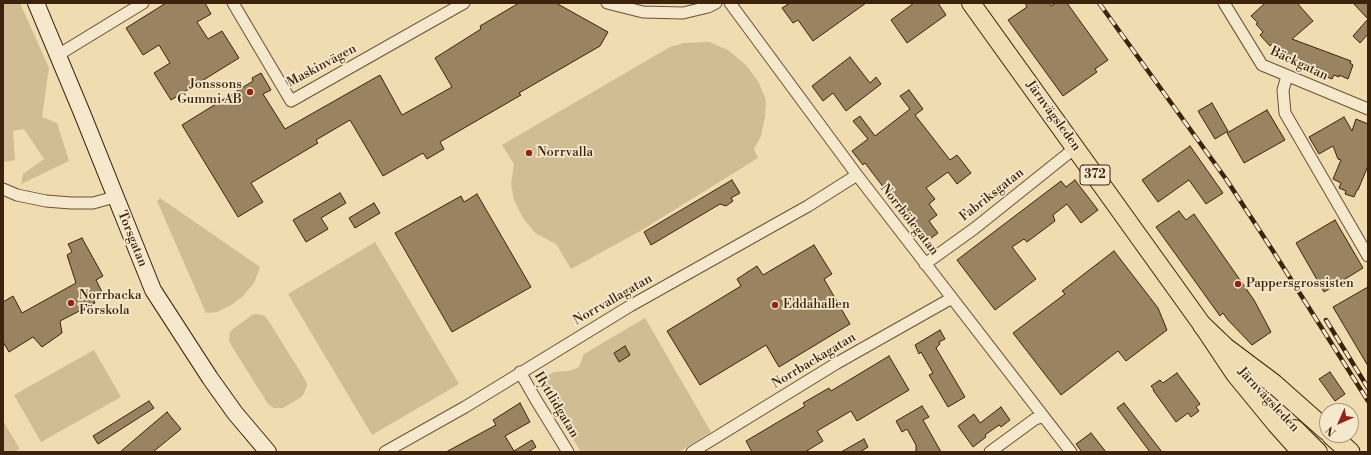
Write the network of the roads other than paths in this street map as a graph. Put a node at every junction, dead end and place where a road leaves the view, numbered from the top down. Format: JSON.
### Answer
{"nodes":[{"id":1,"x":36,"y":3,"type":"edge"},
{"id":2,"x":143,"y":3,"type":"edge"},
{"id":3,"x":233,"y":3,"type":"edge"},
{"id":4,"x":464,"y":3,"type":"edge"},
{"id":5,"x":607,"y":3,"type":"edge"},
{"id":6,"x":716,"y":3,"type":"edge"},
{"id":7,"x":730,"y":3,"type":"edge"},
{"id":8,"x":971,"y":3,"type":"edge"},
{"id":9,"x":1224,"y":3,"type":"edge"},
{"id":10,"x":58,"y":55,"type":"junction"},
{"id":11,"x":1287,"y":76,"type":"junction"},
{"id":12,"x":1368,"y":109,"type":"edge"},
{"id":13,"x":1075,"y":148,"type":"junction"},
{"id":14,"x":857,"y":175,"type":"junction"},
{"id":15,"x":3,"y":189,"type":"edge"},
{"id":16,"x":115,"y":197,"type":"junction"},
{"id":17,"x":1368,"y":256,"type":"edge"},
{"id":18,"x":926,"y":264,"type":"junction"},
{"id":19,"x":952,"y":298,"type":"junction"},
{"id":20,"x":1203,"y":326,"type":"junction"},
{"id":21,"x":1217,"y":348,"type":"junction"},
{"id":22,"x":520,"y":372,"type":"junction"},
{"id":23,"x":1042,"y":417,"type":"junction"},
{"id":24,"x":1319,"y":424,"type":"edge"},
{"id":25,"x":1286,"y":436,"type":"junction"},
{"id":26,"x":1340,"y":443,"type":"edge"},
{"id":27,"x":268,"y":452,"type":"edge"},
{"id":28,"x":385,"y":452,"type":"edge"},
{"id":29,"x":568,"y":452,"type":"edge"},
{"id":30,"x":692,"y":452,"type":"edge"},
{"id":31,"x":990,"y":452,"type":"edge"},
{"id":32,"x":1071,"y":452,"type":"edge"},
{"id":33,"x":1295,"y":452,"type":"edge"},
{"id":34,"x":1301,"y":452,"type":"edge"},
{"id":35,"x":1318,"y":452,"type":"edge"},
{"id":36,"x":1350,"y":452,"type":"edge"}],
"edges":[{"from":1,"to":10,"type":"main road","name":"Torsgatan"},
{"from":2,"to":10,"type":"street"},
{"from":3,"to":4,"type":"street","name":"Maskinvägen"},
{"from":5,"to":6,"type":"street"},
{"from":7,"to":14,"type":"street","name":"Norrbölegatan"},
{"from":8,"to":13,"type":"main road","name":"Järnvägsleden","number":"372"},
{"from":9,"to":11,"type":"street","name":"Bäckgatan"},
{"from":10,"to":16,"type":"main road","name":"Torsgatan"},
{"from":11,"to":12,"type":"street","name":"Bäckgatan"},
{"from":11,"to":17,"type":"street"},
{"from":13,"to":18,"type":"street","name":"Fabriksgatan"},
{"from":13,"to":20,"type":"main road","name":"Järnvägsleden","number":"372"},
{"from":14,"to":18,"type":"street","name":"Norrbölegatan"},
{"from":14,"to":22,"type":"street","name":"Norrvallagatan"},
{"from":15,"to":16,"type":"street"},
{"from":16,"to":27,"type":"main road","name":"Torsgatan"},
{"from":18,"to":19,"type":"street","name":"Norrbölegatan"},
{"from":19,"to":23,"type":"street","name":"Norrbölegatan"},
{"from":19,"to":30,"type":"street","name":"Norrbackagatan"},
{"from":20,"to":21,"type":"main road","name":"Järnvägsleden","number":"372"},
{"from":20,"to":24,"type":"highway"},
{"from":21,"to":25,"type":"main road","name":"Järnvägsleden"},
{"from":21,"to":35,"type":"main road","name":"Järnvägsleden","number":"372"},
{"from":22,"to":28,"type":"street","name":"Norrvallagatan"},
{"from":22,"to":29,"type":"street","name":"Hyttlidgatan"},
{"from":23,"to":31,"type":"street"},
{"from":23,"to":32,"type":"street","name":"Norrbölegatan"},
{"from":25,"to":33,"type":"street"},
{"from":25,"to":34,"type":"main road","name":"Järnvägsleden"},
{"from":26,"to":36,"type":"highway"}]}
